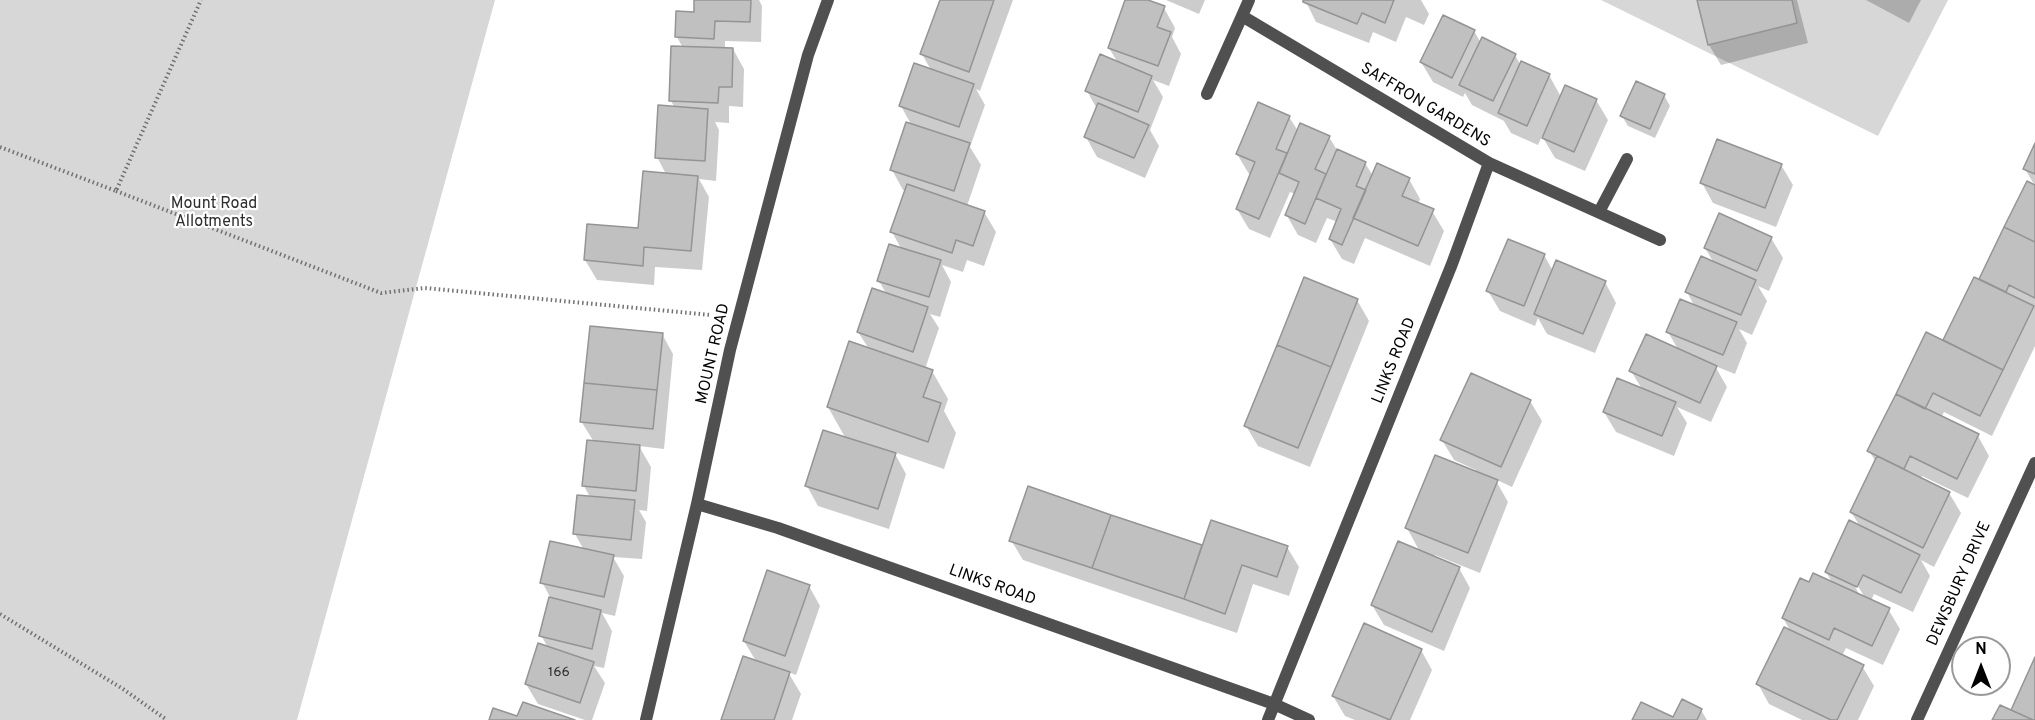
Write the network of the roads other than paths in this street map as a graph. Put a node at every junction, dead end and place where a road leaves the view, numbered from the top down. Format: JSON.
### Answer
{"nodes":[{"id":1,"x":828,"y":0,"type":"edge"},
{"id":2,"x":1249,"y":0,"type":"edge"},
{"id":3,"x":1242,"y":16,"type":"junction"},
{"id":4,"x":1207,"y":94,"type":"dead end"},
{"id":5,"x":1628,"y":159,"type":"dead end"},
{"id":6,"x":1490,"y":164,"type":"junction"},
{"id":7,"x":1599,"y":212,"type":"junction"},
{"id":8,"x":1660,"y":240,"type":"dead end"},
{"id":9,"x":2035,"y":463,"type":"edge"},
{"id":10,"x":697,"y":504,"type":"junction"},
{"id":11,"x":1274,"y":704,"type":"junction"},
{"id":12,"x":646,"y":720,"type":"edge"},
{"id":13,"x":1268,"y":720,"type":"edge"},
{"id":14,"x":1309,"y":720,"type":"edge"},
{"id":15,"x":1917,"y":720,"type":"edge"}],
"edges":[{"from":1,"to":10,"type":"street","name":"MOUNT ROAD"},
{"from":2,"to":3,"type":"street"},
{"from":3,"to":4,"type":"street"},
{"from":3,"to":6,"type":"street","name":"SAFFRON GARDENS"},
{"from":5,"to":7,"type":"street"},
{"from":6,"to":7,"type":"street","name":"SAFFRON GARDENS"},
{"from":6,"to":11,"type":"street","name":"LINKS ROAD"},
{"from":7,"to":8,"type":"street","name":"SAFFRON GARDENS"},
{"from":9,"to":15,"type":"street","name":"DEWSBURY DRIVE"},
{"from":10,"to":11,"type":"street","name":"LINKS ROAD"},
{"from":10,"to":12,"type":"street","name":"MOUNT ROAD"},
{"from":11,"to":13,"type":"street","name":"LINKS ROAD"},
{"from":11,"to":14,"type":"street"}]}
